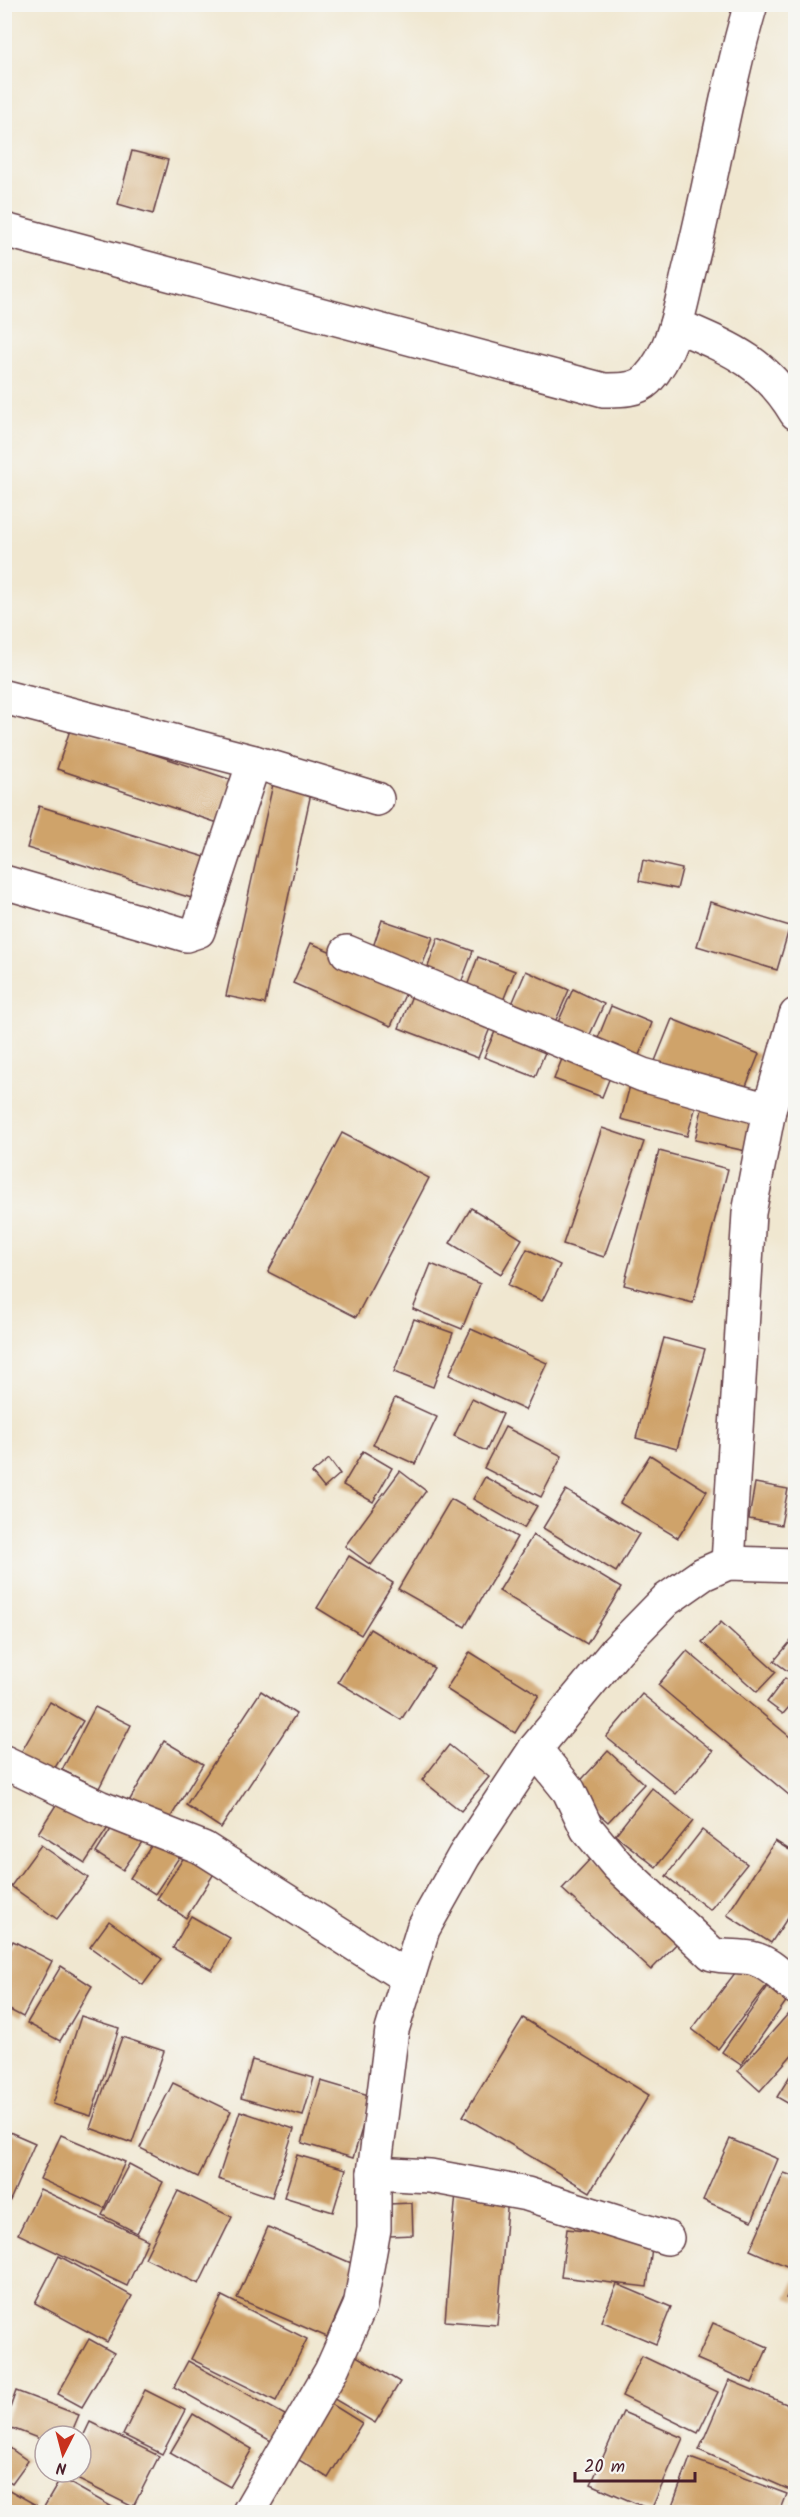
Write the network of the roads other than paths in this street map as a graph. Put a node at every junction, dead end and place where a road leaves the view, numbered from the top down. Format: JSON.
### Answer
{"nodes":[{"id":1,"x":752,"y":4,"type":"edge"},
{"id":2,"x":4,"y":230,"type":"edge"},
{"id":3,"x":676,"y":325,"type":"junction"},
{"id":4,"x":795,"y":413,"type":"edge"},
{"id":5,"x":4,"y":696,"type":"edge"},
{"id":6,"x":254,"y":762,"type":"junction"},
{"id":7,"x":377,"y":799,"type":"dead end"},
{"id":8,"x":4,"y":882,"type":"edge"},
{"id":9,"x":347,"y":952,"type":"dead end"},
{"id":10,"x":795,"y":1015,"type":"edge"},
{"id":11,"x":769,"y":1110,"type":"junction"},
{"id":12,"x":728,"y":1563,"type":"junction"},
{"id":13,"x":795,"y":1565,"type":"edge"},
{"id":14,"x":539,"y":1755,"type":"junction"},
{"id":15,"x":4,"y":1762,"type":"edge"},
{"id":16,"x":408,"y":1978,"type":"junction"},
{"id":17,"x":795,"y":1988,"type":"edge"},
{"id":18,"x":382,"y":2174,"type":"junction"},
{"id":19,"x":667,"y":2238,"type":"dead end"},
{"id":20,"x":249,"y":2512,"type":"edge"}],
"edges":[{"from":1,"to":3,"type":"street"},
{"from":2,"to":3,"type":"street"},
{"from":3,"to":4,"type":"street"},
{"from":5,"to":6,"type":"street"},
{"from":6,"to":7,"type":"street"},
{"from":6,"to":8,"type":"street"},
{"from":9,"to":11,"type":"street"},
{"from":10,"to":11,"type":"street"},
{"from":11,"to":12,"type":"street"},
{"from":12,"to":13,"type":"street"},
{"from":12,"to":14,"type":"street"},
{"from":14,"to":16,"type":"street"},
{"from":14,"to":17,"type":"street"},
{"from":15,"to":16,"type":"street"},
{"from":16,"to":18,"type":"street"},
{"from":18,"to":19,"type":"street"},
{"from":18,"to":20,"type":"street"}]}
